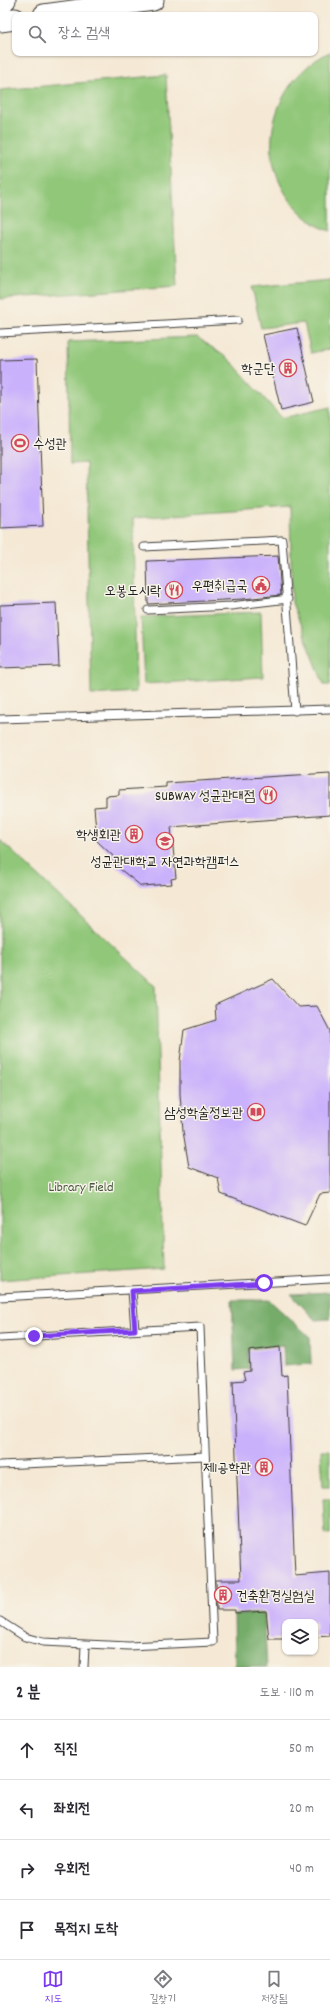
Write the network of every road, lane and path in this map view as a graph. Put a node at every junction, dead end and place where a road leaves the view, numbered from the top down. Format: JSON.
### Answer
{"nodes":[{"id":1,"x":5,"y":0,"type":"edge"},
{"id":2,"x":154,"y":0,"type":"edge"},
{"id":3,"x":0,"y":1,"type":"edge"},
{"id":4,"x":66,"y":12,"type":"edge"},
{"id":5,"x":12,"y":19,"type":"edge"},
{"id":6,"x":0,"y":21,"type":"edge"},
{"id":7,"x":238,"y":320,"type":"dead end"},
{"id":8,"x":0,"y":333,"type":"edge"},
{"id":9,"x":144,"y":547,"type":"dead end"},
{"id":10,"x":288,"y":599,"type":"junction"},
{"id":11,"x":148,"y":610,"type":"dead end"},
{"id":12,"x":295,"y":710,"type":"junction"},
{"id":13,"x":330,"y":710,"type":"edge"},
{"id":14,"x":0,"y":719,"type":"edge"},
{"id":15,"x":330,"y":1280,"type":"edge"},
{"id":16,"x":132,"y":1291,"type":"junction"},
{"id":17,"x":0,"y":1297,"type":"edge"},
{"id":18,"x":135,"y":1330,"type":"junction"},
{"id":19,"x":0,"y":1338,"type":"edge"},
{"id":20,"x":205,"y":1456,"type":"junction"},
{"id":21,"x":0,"y":1465,"type":"edge"},
{"id":22,"x":0,"y":1621,"type":"edge"},
{"id":23,"x":84,"y":1645,"type":"junction"},
{"id":24,"x":84,"y":1667,"type":"edge"}],
"edges":[{"from":1,"to":3,"type":"street"},
{"from":2,"to":4,"type":"street"},
{"from":5,"to":6,"type":"street"},
{"from":7,"to":8,"type":"lane"},
{"from":9,"to":10,"type":"lane"},
{"from":10,"to":11,"type":"lane"},
{"from":10,"to":12,"type":"lane"},
{"from":12,"to":13,"type":"lane"},
{"from":12,"to":14,"type":"lane"},
{"from":15,"to":16,"type":"lane"},
{"from":16,"to":17,"type":"lane"},
{"from":16,"to":18,"type":"lane"},
{"from":18,"to":19,"type":"lane"},
{"from":18,"to":20,"type":"lane"},
{"from":20,"to":21,"type":"lane"},
{"from":20,"to":23,"type":"lane"},
{"from":22,"to":23,"type":"lane"},
{"from":23,"to":24,"type":"lane"}]}
